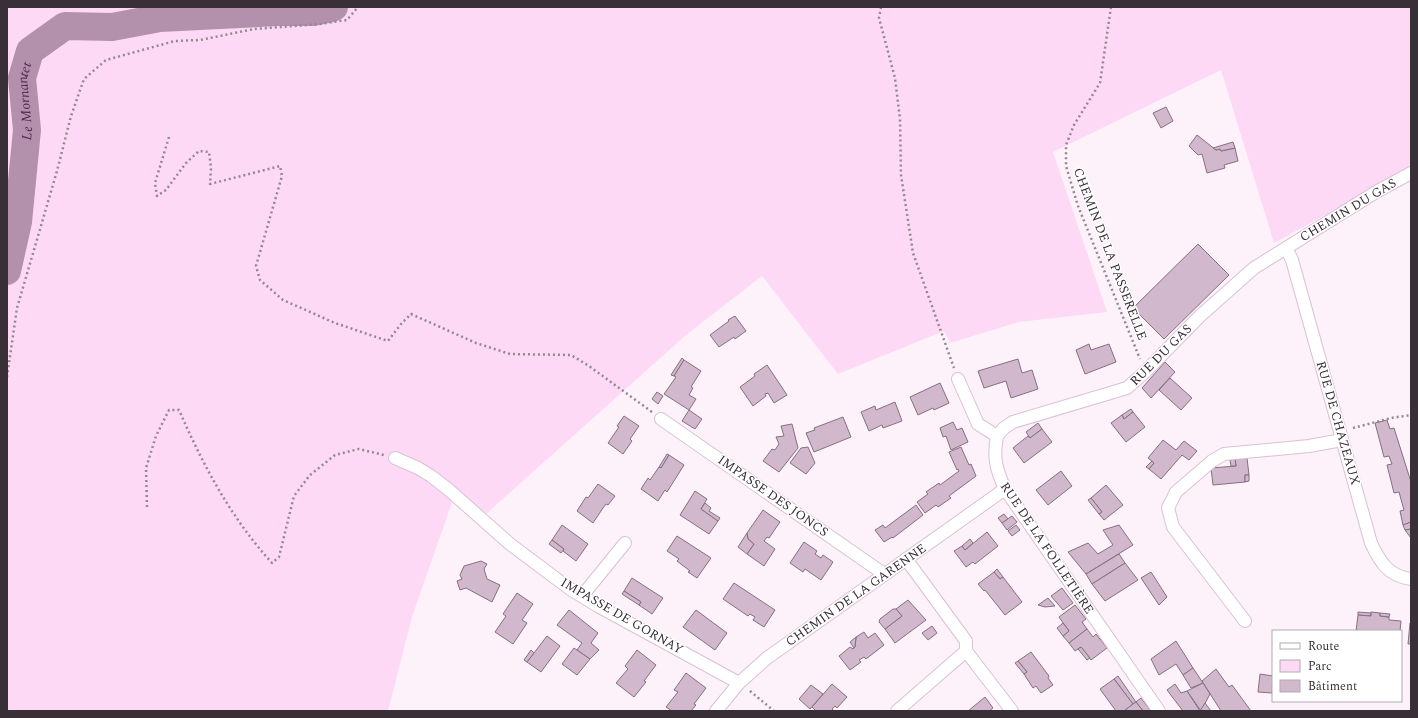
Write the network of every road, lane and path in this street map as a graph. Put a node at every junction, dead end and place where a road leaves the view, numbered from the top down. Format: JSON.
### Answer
{"nodes":[{"id":1,"x":358,"y":7,"type":"edge"},
{"id":2,"x":881,"y":7,"type":"edge"},
{"id":3,"x":1111,"y":7,"type":"edge"},
{"id":4,"x":169,"y":137,"type":"dead end"},
{"id":5,"x":1411,"y":173,"type":"edge"},
{"id":6,"x":1286,"y":248,"type":"junction"},
{"id":7,"x":1145,"y":372,"type":"junction"},
{"id":8,"x":7,"y":378,"type":"edge"},
{"id":9,"x":958,"y":379,"type":"joint"},
{"id":10,"x":1411,"y":415,"type":"edge"},
{"id":11,"x":661,"y":419,"type":"joint"},
{"id":12,"x":1352,"y":428,"type":"dead end"},
{"id":13,"x":997,"y":436,"type":"junction"},
{"id":14,"x":1342,"y":440,"type":"junction"},
{"id":15,"x":395,"y":458,"type":"joint"},
{"id":16,"x":1005,"y":489,"type":"junction"},
{"id":17,"x":147,"y":507,"type":"dead end"},
{"id":18,"x":626,"y":543,"type":"dead end"},
{"id":19,"x":906,"y":559,"type":"junction"},
{"id":20,"x":884,"y":574,"type":"junction"},
{"id":21,"x":1411,"y":580,"type":"edge"},
{"id":22,"x":582,"y":596,"type":"junction"},
{"id":23,"x":1245,"y":621,"type":"dead end"},
{"id":24,"x":966,"y":651,"type":"junction"},
{"id":25,"x":739,"y":683,"type":"junction"},
{"id":26,"x":716,"y":711,"type":"edge"},
{"id":27,"x":774,"y":711,"type":"edge"},
{"id":28,"x":898,"y":711,"type":"edge"},
{"id":29,"x":1012,"y":711,"type":"edge"},
{"id":30,"x":1159,"y":711,"type":"edge"}],
"edges":[{"from":1,"to":8,"type":"path"},
{"from":2,"to":9,"type":"path"},
{"from":3,"to":7,"type":"path","name":"CHEMIN DE LA PASSERELLE"},
{"from":4,"to":11,"type":"path"},
{"from":5,"to":6,"type":"street","name":"CHEMIN DU GAS"},
{"from":6,"to":7,"type":"street","name":"RUE DU GAS"},
{"from":6,"to":14,"type":"street","name":"RUE DE CHAZEAUX"},
{"from":7,"to":13,"type":"street","name":"RUE DU GAS"},
{"from":9,"to":13,"type":"street"},
{"from":10,"to":12,"type":"path"},
{"from":11,"to":20,"type":"street","name":"IMPASSE DES JONCS"},
{"from":13,"to":16,"type":"street","name":"RUE DE LA FOLLETIÈRE"},
{"from":14,"to":21,"type":"street","name":"RUE DE CHAZEAUX"},
{"from":14,"to":23,"type":"street"},
{"from":15,"to":17,"type":"path"},
{"from":15,"to":22,"type":"street","name":"IMPASSE DE GORNAY"},
{"from":16,"to":19,"type":"street","name":"CHEMIN DE LA GARENNE"},
{"from":16,"to":30,"type":"street","name":"RUE DE LA FOLLETIÈRE"},
{"from":18,"to":22,"type":"street"},
{"from":19,"to":20,"type":"street","name":"CHEMIN DE LA GARENNE"},
{"from":19,"to":24,"type":"street"},
{"from":20,"to":25,"type":"street","name":"CHEMIN DE LA GARENNE"},
{"from":22,"to":25,"type":"street","name":"IMPASSE DE GORNAY"},
{"from":24,"to":28,"type":"street"},
{"from":24,"to":29,"type":"street"},
{"from":25,"to":26,"type":"street","name":"CHEMIN DE LA GARENNE"},
{"from":25,"to":27,"type":"path"}]}
